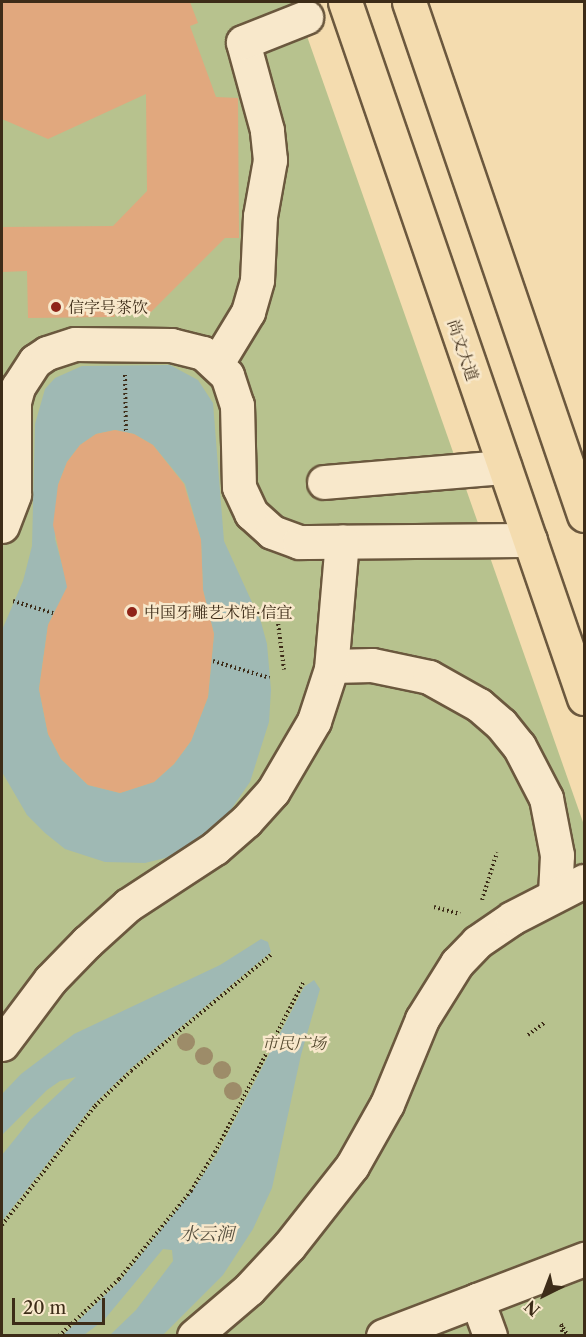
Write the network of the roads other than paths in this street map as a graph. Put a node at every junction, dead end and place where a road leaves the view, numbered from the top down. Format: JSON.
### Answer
{"nodes":[{"id":1,"x":345,"y":2,"type":"edge"},
{"id":2,"x":409,"y":2,"type":"edge"},
{"id":3,"x":306,"y":17,"type":"dead end"},
{"id":4,"x":217,"y":363,"type":"junction"},
{"id":5,"x":504,"y":467,"type":"junction"},
{"id":6,"x":324,"y":482,"type":"dead end"},
{"id":7,"x":585,"y":515,"type":"edge"},
{"id":8,"x":2,"y":526,"type":"edge"},
{"id":9,"x":530,"y":540,"type":"junction"},
{"id":10,"x":342,"y":541,"type":"junction"},
{"id":11,"x":332,"y":666,"type":"junction"},
{"id":12,"x":585,"y":698,"type":"edge"},
{"id":13,"x":585,"y":881,"type":"edge"},
{"id":14,"x":555,"y":895,"type":"junction"},
{"id":15,"x":2,"y":1044,"type":"edge"},
{"id":16,"x":585,"y":1259,"type":"edge"},
{"id":17,"x":477,"y":1300,"type":"junction"},
{"id":18,"x":194,"y":1335,"type":"edge"},
{"id":19,"x":383,"y":1335,"type":"edge"},
{"id":20,"x":490,"y":1335,"type":"edge"}],
"edges":[{"from":1,"to":5,"type":"main road","name":"尚文大道"},
{"from":2,"to":7,"type":"main road"},
{"from":3,"to":4,"type":"street"},
{"from":4,"to":8,"type":"street"},
{"from":4,"to":10,"type":"street"},
{"from":5,"to":6,"type":"street"},
{"from":5,"to":9,"type":"main road","name":"尚文大道"},
{"from":9,"to":10,"type":"street"},
{"from":9,"to":12,"type":"main road","name":"尚文大道"},
{"from":10,"to":11,"type":"street"},
{"from":11,"to":14,"type":"street"},
{"from":11,"to":15,"type":"street"},
{"from":13,"to":14,"type":"street"},
{"from":14,"to":18,"type":"street"},
{"from":16,"to":17,"type":"street"},
{"from":17,"to":19,"type":"street"},
{"from":17,"to":20,"type":"street"}]}
